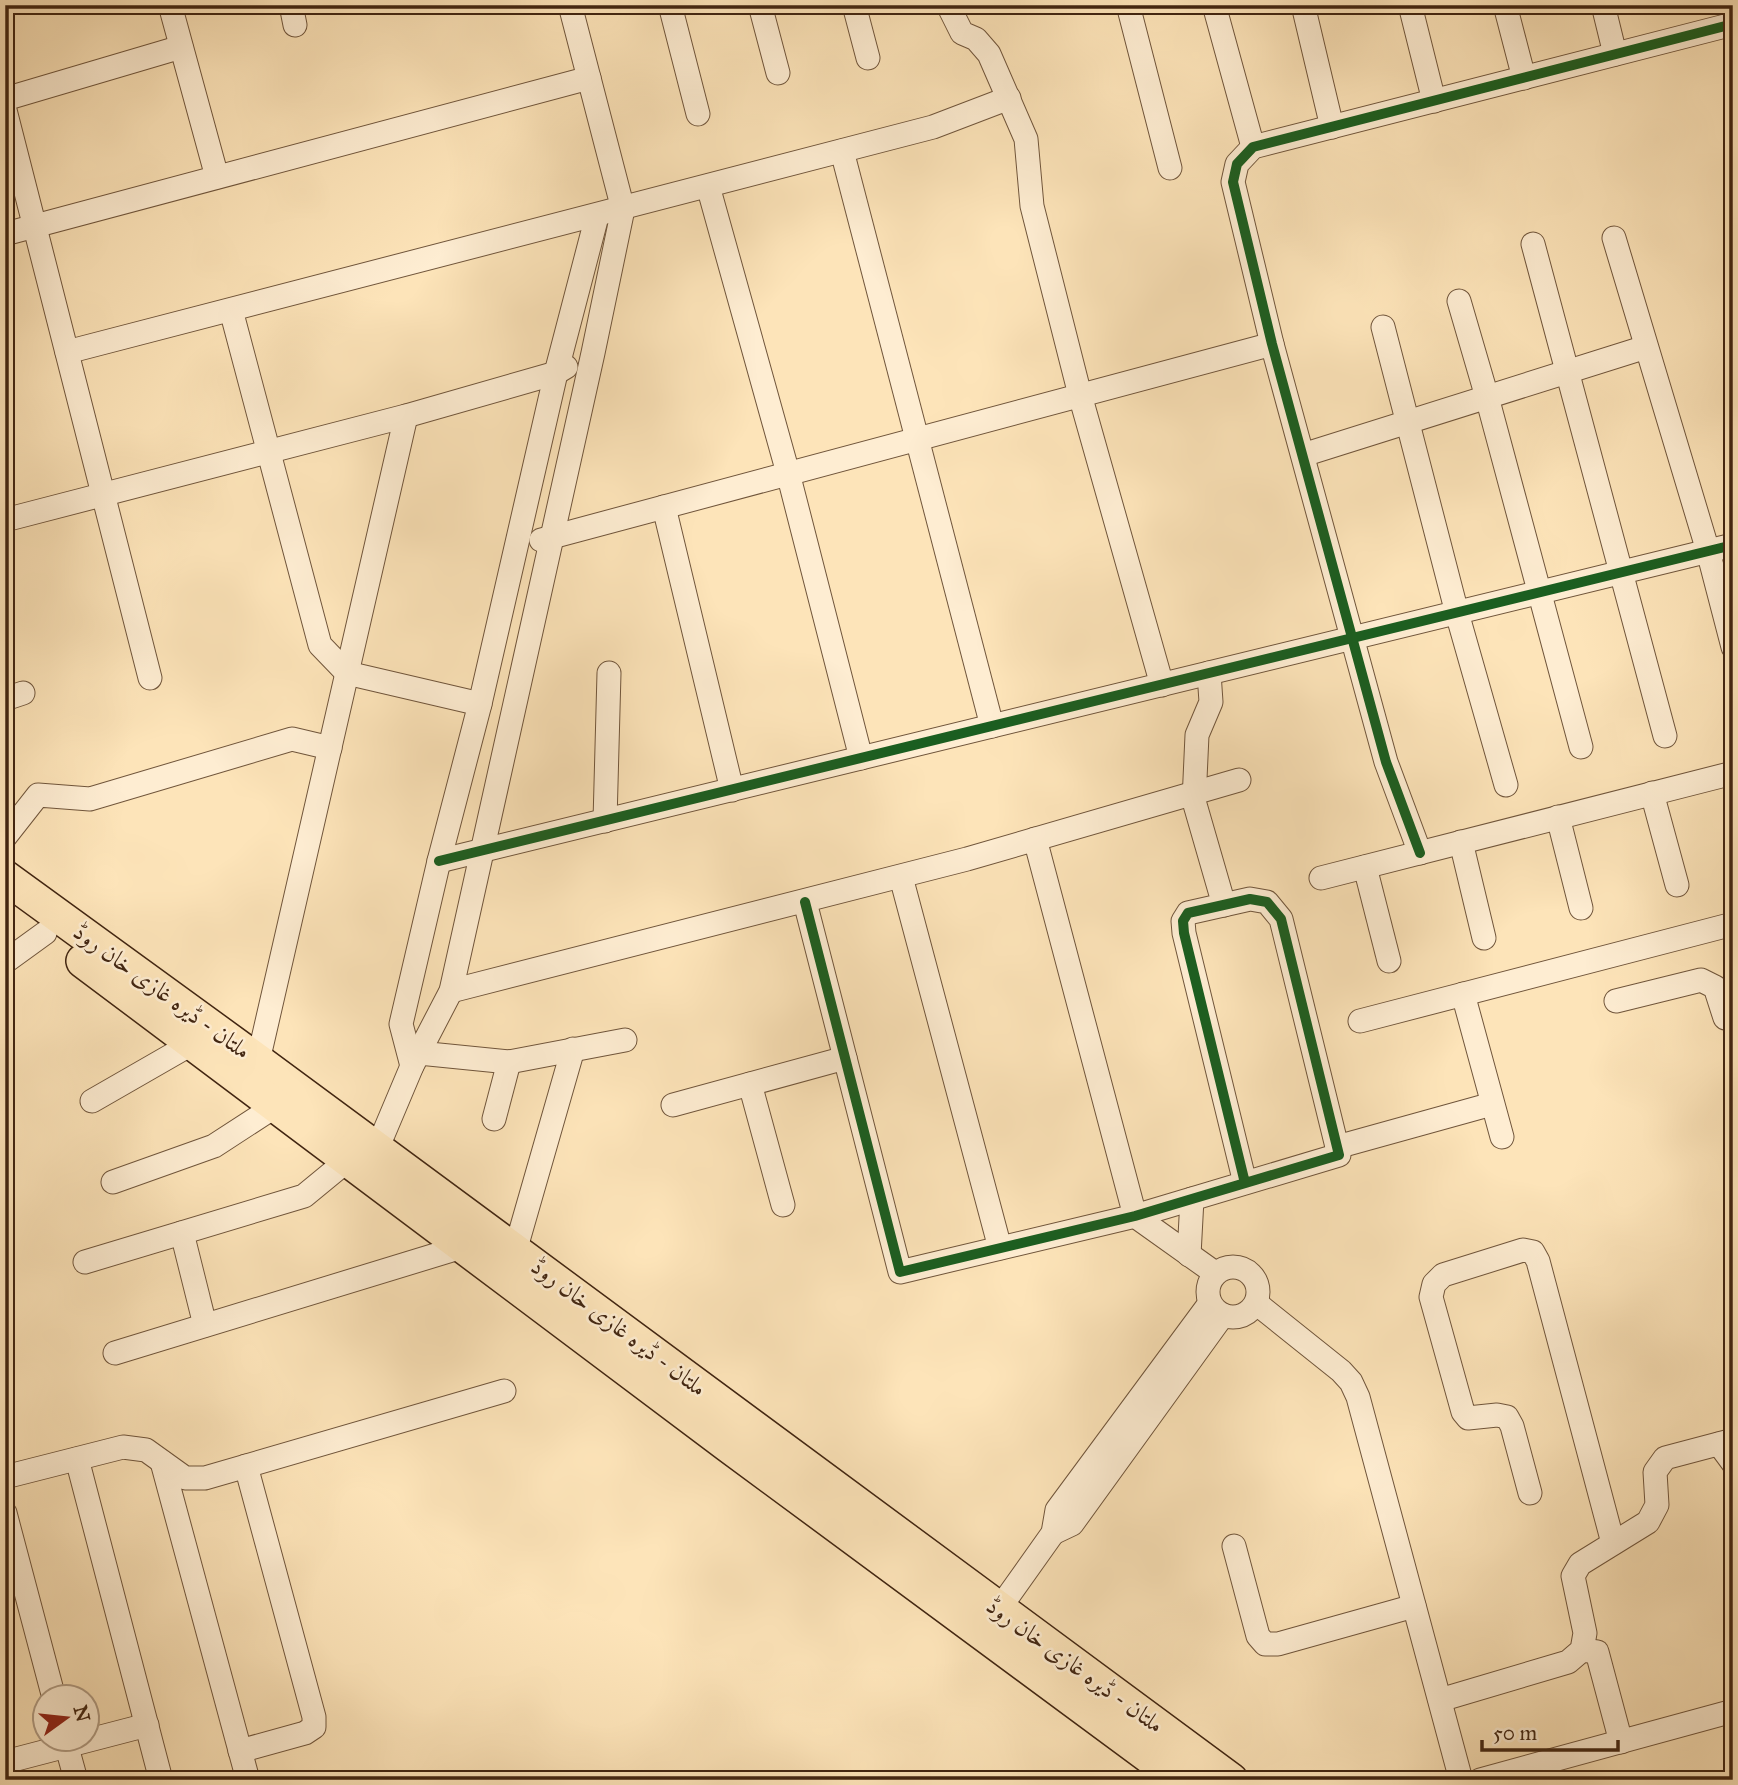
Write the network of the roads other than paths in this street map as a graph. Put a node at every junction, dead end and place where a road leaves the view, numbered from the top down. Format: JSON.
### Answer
{"nodes":[{"id":1,"x":170,"y":5,"type":"edge"},
{"id":2,"x":570,"y":5,"type":"edge"},
{"id":3,"x":670,"y":5,"type":"edge"},
{"id":4,"x":760,"y":5,"type":"edge"},
{"id":5,"x":854,"y":5,"type":"edge"},
{"id":6,"x":948,"y":5,"type":"edge"},
{"id":7,"x":1129,"y":5,"type":"edge"},
{"id":8,"x":1214,"y":5,"type":"edge"},
{"id":9,"x":1303,"y":5,"type":"edge"},
{"id":10,"x":1410,"y":5,"type":"edge"},
{"id":11,"x":1505,"y":5,"type":"edge"},
{"id":12,"x":1603,"y":5,"type":"edge"},
{"id":13,"x":1733,"y":24,"type":"edge"},
{"id":14,"x":181,"y":47,"type":"junction"},
{"id":15,"x":1615,"y":54,"type":"junction"},
{"id":16,"x":868,"y":58,"type":"dead end"},
{"id":17,"x":778,"y":73,"type":"dead end"},
{"id":18,"x":589,"y":78,"type":"junction"},
{"id":19,"x":1524,"y":78,"type":"junction"},
{"id":20,"x":1009,"y":98,"type":"junction"},
{"id":21,"x":1434,"y":101,"type":"junction"},
{"id":22,"x":6,"y":110,"type":"edge"},
{"id":23,"x":698,"y":114,"type":"dead end"},
{"id":24,"x":1332,"y":127,"type":"junction"},
{"id":25,"x":1253,"y":147,"type":"junction"},
{"id":26,"x":842,"y":151,"type":"junction"},
{"id":27,"x":1170,"y":168,"type":"dead end"},
{"id":28,"x":217,"y":177,"type":"junction"},
{"id":29,"x":708,"y":186,"type":"junction"},
{"id":30,"x":623,"y":209,"type":"junction"},
{"id":31,"x":597,"y":216,"type":"junction"},
{"id":32,"x":35,"y":226,"type":"junction"},
{"id":33,"x":5,"y":234,"type":"edge"},
{"id":34,"x":1614,"y":238,"type":"dead end"},
{"id":35,"x":1533,"y":244,"type":"dead end"},
{"id":36,"x":1458,"y":301,"type":"dead end"},
{"id":37,"x":232,"y":310,"type":"junction"},
{"id":38,"x":1383,"y":327,"type":"dead end"},
{"id":39,"x":1272,"y":344,"type":"junction"},
{"id":40,"x":1646,"y":347,"type":"junction"},
{"id":41,"x":67,"y":352,"type":"junction"},
{"id":42,"x":593,"y":353,"type":"junction"},
{"id":43,"x":1567,"y":372,"type":"junction"},
{"id":44,"x":555,"y":373,"type":"junction"},
{"id":45,"x":1080,"y":396,"type":"junction"},
{"id":46,"x":1487,"y":397,"type":"junction"},
{"id":47,"x":406,"y":416,"type":"junction"},
{"id":48,"x":1407,"y":422,"type":"junction"},
{"id":49,"x":918,"y":439,"type":"junction"},
{"id":50,"x":268,"y":451,"type":"junction"},
{"id":51,"x":1303,"y":455,"type":"junction"},
{"id":52,"x":788,"y":473,"type":"junction"},
{"id":53,"x":103,"y":493,"type":"junction"},
{"id":54,"x":664,"y":507,"type":"junction"},
{"id":55,"x":5,"y":520,"type":"edge"},
{"id":56,"x":552,"y":537,"type":"junction"},
{"id":57,"x":1733,"y":545,"type":"edge"},
{"id":58,"x":517,"y":546,"type":"junction"},
{"id":59,"x":1708,"y":551,"type":"junction"},
{"id":60,"x":1621,"y":572,"type":"junction"},
{"id":61,"x":1540,"y":592,"type":"junction"},
{"id":62,"x":1457,"y":613,"type":"junction"},
{"id":63,"x":1353,"y":638,"type":"junction"},
{"id":64,"x":1733,"y":647,"type":"edge"},
{"id":65,"x":347,"y":673,"type":"junction"},
{"id":66,"x":609,"y":673,"type":"dead end"},
{"id":67,"x":1209,"y":673,"type":"junction"},
{"id":68,"x":150,"y":678,"type":"dead end"},
{"id":69,"x":1162,"y":685,"type":"junction"},
{"id":70,"x":480,"y":704,"type":"junction"},
{"id":71,"x":992,"y":726,"type":"junction"},
{"id":72,"x":1665,"y":736,"type":"dead end"},
{"id":73,"x":1581,"y":747,"type":"dead end"},
{"id":74,"x":330,"y":748,"type":"junction"},
{"id":75,"x":861,"y":758,"type":"junction"},
{"id":76,"x":1733,"y":772,"type":"edge"},
{"id":77,"x":1240,"y":780,"type":"dead end"},
{"id":78,"x":1506,"y":785,"type":"dead end"},
{"id":79,"x":732,"y":790,"type":"junction"},
{"id":80,"x":1195,"y":792,"type":"junction"},
{"id":81,"x":1652,"y":793,"type":"junction"},
{"id":82,"x":1558,"y":817,"type":"junction"},
{"id":83,"x":605,"y":821,"type":"junction"},
{"id":84,"x":5,"y":837,"type":"edge"},
{"id":85,"x":1035,"y":839,"type":"junction"},
{"id":86,"x":1461,"y":842,"type":"junction"},
{"id":87,"x":482,"y":851,"type":"junction"},
{"id":88,"x":1420,"y":853,"type":"junction"},
{"id":89,"x":439,"y":861,"type":"junction"},
{"id":90,"x":1365,"y":867,"type":"junction"},
{"id":91,"x":5,"y":877,"type":"edge"},
{"id":92,"x":901,"y":877,"type":"junction"},
{"id":93,"x":1321,"y":878,"type":"dead end"},
{"id":94,"x":1676,"y":885,"type":"dead end"},
{"id":95,"x":805,"y":902,"type":"junction"},
{"id":96,"x":5,"y":904,"type":"edge"},
{"id":97,"x":1224,"y":905,"type":"junction"},
{"id":98,"x":1581,"y":908,"type":"dead end"},
{"id":99,"x":1733,"y":924,"type":"edge"},
{"id":100,"x":45,"y":933,"type":"junction"},
{"id":101,"x":1484,"y":938,"type":"dead end"},
{"id":102,"x":1389,"y":961,"type":"dead end"},
{"id":103,"x":5,"y":962,"type":"edge"},
{"id":104,"x":451,"y":991,"type":"junction"},
{"id":105,"x":1463,"y":994,"type":"junction"},
{"id":106,"x":1616,"y":1001,"type":"dead end"},
{"id":107,"x":1733,"y":1016,"type":"edge"},
{"id":108,"x":1360,"y":1021,"type":"dead end"},
{"id":109,"x":625,"y":1040,"type":"dead end"},
{"id":110,"x":193,"y":1043,"type":"junction"},
{"id":111,"x":573,"y":1049,"type":"junction"},
{"id":112,"x":845,"y":1058,"type":"junction"},
{"id":113,"x":415,"y":1060,"type":"junction"},
{"id":114,"x":258,"y":1061,"type":"junction"},
{"id":115,"x":509,"y":1062,"type":"junction"},
{"id":116,"x":750,"y":1084,"type":"junction"},
{"id":117,"x":92,"y":1101,"type":"dead end"},
{"id":118,"x":1492,"y":1104,"type":"junction"},
{"id":119,"x":276,"y":1105,"type":"junction"},
{"id":120,"x":673,"y":1105,"type":"dead end"},
{"id":121,"x":494,"y":1119,"type":"dead end"},
{"id":122,"x":1502,"y":1137,"type":"dead end"},
{"id":123,"x":1337,"y":1147,"type":"junction"},
{"id":124,"x":363,"y":1154,"type":"junction"},
{"id":125,"x":113,"y":1182,"type":"dead end"},
{"id":126,"x":1245,"y":1183,"type":"junction"},
{"id":127,"x":1192,"y":1199,"type":"junction"},
{"id":128,"x":783,"y":1205,"type":"dead end"},
{"id":129,"x":1135,"y":1216,"type":"junction"},
{"id":130,"x":182,"y":1233,"type":"junction"},
{"id":131,"x":465,"y":1246,"type":"junction"},
{"id":132,"x":1000,"y":1248,"type":"junction"},
{"id":133,"x":515,"y":1251,"type":"junction"},
{"id":134,"x":1189,"y":1255,"type":"junction"},
{"id":135,"x":85,"y":1262,"type":"dead end"},
{"id":136,"x":1215,"y":1273,"type":"junction"},
{"id":137,"x":1256,"y":1303,"type":"junction"},
{"id":138,"x":1217,"y":1309,"type":"junction"},
{"id":139,"x":205,"y":1325,"type":"junction"},
{"id":140,"x":116,"y":1353,"type":"dead end"},
{"id":141,"x":504,"y":1391,"type":"dead end"},
{"id":142,"x":1726,"y":1442,"type":"edge"},
{"id":143,"x":77,"y":1459,"type":"junction"},
{"id":144,"x":162,"y":1462,"type":"junction"},
{"id":145,"x":1733,"y":1463,"type":"edge"},
{"id":146,"x":246,"y":1466,"type":"junction"},
{"id":147,"x":5,"y":1477,"type":"edge"},
{"id":148,"x":1530,"y":1493,"type":"dead end"},
{"id":149,"x":5,"y":1513,"type":"edge"},
{"id":150,"x":878,"y":1538,"type":"junction"},
{"id":151,"x":1613,"y":1543,"type":"junction"},
{"id":152,"x":1234,"y":1546,"type":"dead end"},
{"id":153,"x":1414,"y":1606,"type":"junction"},
{"id":154,"x":999,"y":1609,"type":"junction"},
{"id":155,"x":1582,"y":1650,"type":"junction"},
{"id":156,"x":50,"y":1684,"type":"edge"},
{"id":157,"x":1440,"y":1700,"type":"junction"},
{"id":158,"x":1733,"y":1711,"type":"edge"},
{"id":159,"x":147,"y":1725,"type":"junction"},
{"id":160,"x":102,"y":1735,"type":"edge"},
{"id":161,"x":1621,"y":1742,"type":"junction"},
{"id":162,"x":240,"y":1751,"type":"junction"},
{"id":163,"x":32,"y":1754,"type":"edge"},
{"id":164,"x":69,"y":1754,"type":"edge"},
{"id":165,"x":5,"y":1762,"type":"edge"},
{"id":166,"x":76,"y":1780,"type":"edge"},
{"id":167,"x":161,"y":1780,"type":"edge"},
{"id":168,"x":248,"y":1780,"type":"edge"},
{"id":169,"x":1181,"y":1780,"type":"edge"},
{"id":170,"x":1231,"y":1780,"type":"edge"},
{"id":171,"x":1461,"y":1780,"type":"edge"},
{"id":172,"x":1479,"y":1780,"type":"edge"}],
"edges":[{"from":1,"to":14,"type":"street"},
{"from":2,"to":18,"type":"street"},
{"from":3,"to":23,"type":"street"},
{"from":4,"to":17,"type":"street"},
{"from":5,"to":16,"type":"street"},
{"from":6,"to":20,"type":"street"},
{"from":7,"to":27,"type":"street"},
{"from":8,"to":25,"type":"street"},
{"from":9,"to":24,"type":"street"},
{"from":10,"to":21,"type":"street"},
{"from":11,"to":19,"type":"street"},
{"from":12,"to":15,"type":"street"},
{"from":13,"to":15,"type":"street"},
{"from":14,"to":22,"type":"street"},
{"from":14,"to":28,"type":"street"},
{"from":15,"to":19,"type":"street"},
{"from":18,"to":28,"type":"street"},
{"from":18,"to":30,"type":"street"},
{"from":19,"to":21,"type":"street"},
{"from":20,"to":26,"type":"street"},
{"from":20,"to":45,"type":"street"},
{"from":21,"to":24,"type":"street"},
{"from":22,"to":32,"type":"street"},
{"from":24,"to":25,"type":"street"},
{"from":25,"to":39,"type":"street"},
{"from":26,"to":29,"type":"street"},
{"from":26,"to":49,"type":"street"},
{"from":28,"to":32,"type":"street"},
{"from":29,"to":30,"type":"street"},
{"from":29,"to":52,"type":"street"},
{"from":30,"to":31,"type":"street"},
{"from":30,"to":42,"type":"street"},
{"from":31,"to":37,"type":"street"},
{"from":31,"to":44,"type":"street"},
{"from":32,"to":33,"type":"street"},
{"from":32,"to":41,"type":"street"},
{"from":34,"to":40,"type":"street"},
{"from":35,"to":43,"type":"street"},
{"from":36,"to":46,"type":"street"},
{"from":37,"to":41,"type":"street"},
{"from":37,"to":50,"type":"street"},
{"from":38,"to":48,"type":"street"},
{"from":39,"to":45,"type":"street"},
{"from":39,"to":51,"type":"street"},
{"from":40,"to":43,"type":"street"},
{"from":40,"to":59,"type":"street"},
{"from":41,"to":53,"type":"street"},
{"from":42,"to":44,"type":"street"},
{"from":42,"to":56,"type":"street"},
{"from":43,"to":46,"type":"street"},
{"from":43,"to":60,"type":"street"},
{"from":44,"to":47,"type":"street"},
{"from":44,"to":58,"type":"street"},
{"from":45,"to":49,"type":"street"},
{"from":45,"to":69,"type":"street"},
{"from":46,"to":48,"type":"street"},
{"from":46,"to":61,"type":"street"},
{"from":47,"to":50,"type":"street"},
{"from":47,"to":65,"type":"street"},
{"from":48,"to":51,"type":"street"},
{"from":48,"to":62,"type":"street"},
{"from":49,"to":52,"type":"street"},
{"from":49,"to":71,"type":"street"},
{"from":50,"to":53,"type":"street"},
{"from":50,"to":65,"type":"street"},
{"from":51,"to":63,"type":"street"},
{"from":52,"to":54,"type":"street"},
{"from":52,"to":75,"type":"street"},
{"from":53,"to":55,"type":"street"},
{"from":53,"to":68,"type":"street"},
{"from":54,"to":56,"type":"street"},
{"from":54,"to":79,"type":"street"},
{"from":56,"to":58,"type":"street"},
{"from":56,"to":87,"type":"street"},
{"from":57,"to":59,"type":"street"},
{"from":58,"to":70,"type":"street"},
{"from":59,"to":60,"type":"street"},
{"from":59,"to":64,"type":"street"},
{"from":60,"to":61,"type":"street"},
{"from":60,"to":72,"type":"street"},
{"from":61,"to":62,"type":"street"},
{"from":61,"to":73,"type":"street"},
{"from":62,"to":63,"type":"street"},
{"from":62,"to":78,"type":"street"},
{"from":63,"to":67,"type":"street"},
{"from":63,"to":88,"type":"street"},
{"from":65,"to":70,"type":"street"},
{"from":65,"to":74,"type":"street"},
{"from":66,"to":83,"type":"street"},
{"from":67,"to":69,"type":"street"},
{"from":67,"to":80,"type":"street"},
{"from":69,"to":71,"type":"street"},
{"from":70,"to":89,"type":"street"},
{"from":71,"to":75,"type":"street"},
{"from":74,"to":84,"type":"street"},
{"from":74,"to":114,"type":"street"},
{"from":75,"to":79,"type":"street"},
{"from":76,"to":81,"type":"street"},
{"from":77,"to":80,"type":"street"},
{"from":79,"to":83,"type":"street"},
{"from":80,"to":85,"type":"street"},
{"from":80,"to":97,"type":"street"},
{"from":81,"to":82,"type":"street"},
{"from":81,"to":94,"type":"street"},
{"from":82,"to":86,"type":"street"},
{"from":82,"to":98,"type":"street"},
{"from":83,"to":87,"type":"street"},
{"from":85,"to":92,"type":"street"},
{"from":85,"to":129,"type":"street"},
{"from":86,"to":88,"type":"street"},
{"from":86,"to":101,"type":"street"},
{"from":87,"to":89,"type":"street"},
{"from":87,"to":104,"type":"street"},
{"from":88,"to":90,"type":"street"},
{"from":89,"to":113,"type":"street"},
{"from":90,"to":93,"type":"street"},
{"from":90,"to":102,"type":"street"},
{"from":91,"to":114,"type":"highway","name":"ملتان - ڈیرہ غازی خان روڈ"},
{"from":92,"to":95,"type":"street"},
{"from":92,"to":132,"type":"street"},
{"from":95,"to":104,"type":"street"},
{"from":95,"to":112,"type":"street"},
{"from":96,"to":100,"type":"highway","name":"ملتان - ڈیرہ غازی خان روڈ"},
{"from":97,"to":123,"type":"street"},
{"from":97,"to":126,"type":"street"},
{"from":99,"to":105,"type":"street"},
{"from":100,"to":103,"type":"street"},
{"from":100,"to":110,"type":"highway","name":"ملتان - ڈیرہ غازی خان روڈ"},
{"from":104,"to":113,"type":"street"},
{"from":105,"to":108,"type":"street"},
{"from":105,"to":118,"type":"street"},
{"from":106,"to":107,"type":"street"},
{"from":109,"to":111,"type":"street"},
{"from":110,"to":117,"type":"street"},
{"from":110,"to":119,"type":"highway","name":"ملتان - ڈیرہ غازی خان روڈ"},
{"from":111,"to":115,"type":"street"},
{"from":111,"to":133,"type":"street"},
{"from":112,"to":116,"type":"street"},
{"from":112,"to":132,"type":"street"},
{"from":113,"to":115,"type":"street"},
{"from":113,"to":124,"type":"street"},
{"from":114,"to":124,"type":"highway","name":"ملتان - ڈیرہ غازی خان روڈ"},
{"from":115,"to":121,"type":"street"},
{"from":116,"to":120,"type":"street"},
{"from":116,"to":128,"type":"street"},
{"from":118,"to":122,"type":"street"},
{"from":118,"to":123,"type":"street"},
{"from":119,"to":124,"type":"highway","name":"ملتان - ڈیرہ غازی خان روڈ"},
{"from":119,"to":125,"type":"street"},
{"from":123,"to":126,"type":"street"},
{"from":124,"to":130,"type":"street"},
{"from":124,"to":131,"type":"highway","name":"ملتان - ڈیرہ غازی خان روڈ"},
{"from":124,"to":133,"type":"highway","name":"ملتان - ڈیرہ غازی خان روڈ"},
{"from":126,"to":127,"type":"street"},
{"from":127,"to":129,"type":"street"},
{"from":127,"to":134,"type":"street"},
{"from":129,"to":132,"type":"street"},
{"from":129,"to":134,"type":"street"},
{"from":130,"to":135,"type":"street"},
{"from":130,"to":139,"type":"street"},
{"from":131,"to":139,"type":"street"},
{"from":131,"to":150,"type":"highway","name":"ملتان - ڈیرہ غازی خان روڈ"},
{"from":133,"to":150,"type":"highway","name":"ملتان - ڈیرہ غازی خان روڈ"},
{"from":134,"to":136,"type":"street"},
{"from":136,"to":137,"type":"street"},
{"from":136,"to":138,"type":"street"},
{"from":137,"to":138,"type":"street"},
{"from":137,"to":153,"type":"street"},
{"from":138,"to":154,"type":"street"},
{"from":139,"to":140,"type":"street"},
{"from":141,"to":146,"type":"street"},
{"from":142,"to":145,"type":"street"},
{"from":142,"to":151,"type":"street"},
{"from":143,"to":144,"type":"street"},
{"from":143,"to":147,"type":"street"},
{"from":143,"to":159,"type":"street"},
{"from":144,"to":146,"type":"street"},
{"from":144,"to":162,"type":"street"},
{"from":146,"to":162,"type":"street"},
{"from":148,"to":151,"type":"street"},
{"from":149,"to":156,"type":"street"},
{"from":150,"to":154,"type":"highway","name":"ملتان - ڈیرہ غازی خان روڈ"},
{"from":150,"to":169,"type":"highway","name":"ملتان - ڈیرہ غازی خان روڈ"},
{"from":151,"to":155,"type":"street"},
{"from":152,"to":153,"type":"street"},
{"from":153,"to":157,"type":"street"},
{"from":154,"to":170,"type":"highway","name":"ملتان - ڈیرہ غازی خان روڈ"},
{"from":155,"to":157,"type":"street"},
{"from":155,"to":161,"type":"street"},
{"from":157,"to":171,"type":"street"},
{"from":158,"to":161,"type":"street"},
{"from":159,"to":160,"type":"street"},
{"from":159,"to":167,"type":"street"},
{"from":161,"to":172,"type":"street"},
{"from":162,"to":168,"type":"street"},
{"from":163,"to":165,"type":"street"},
{"from":164,"to":166,"type":"street"}]}
